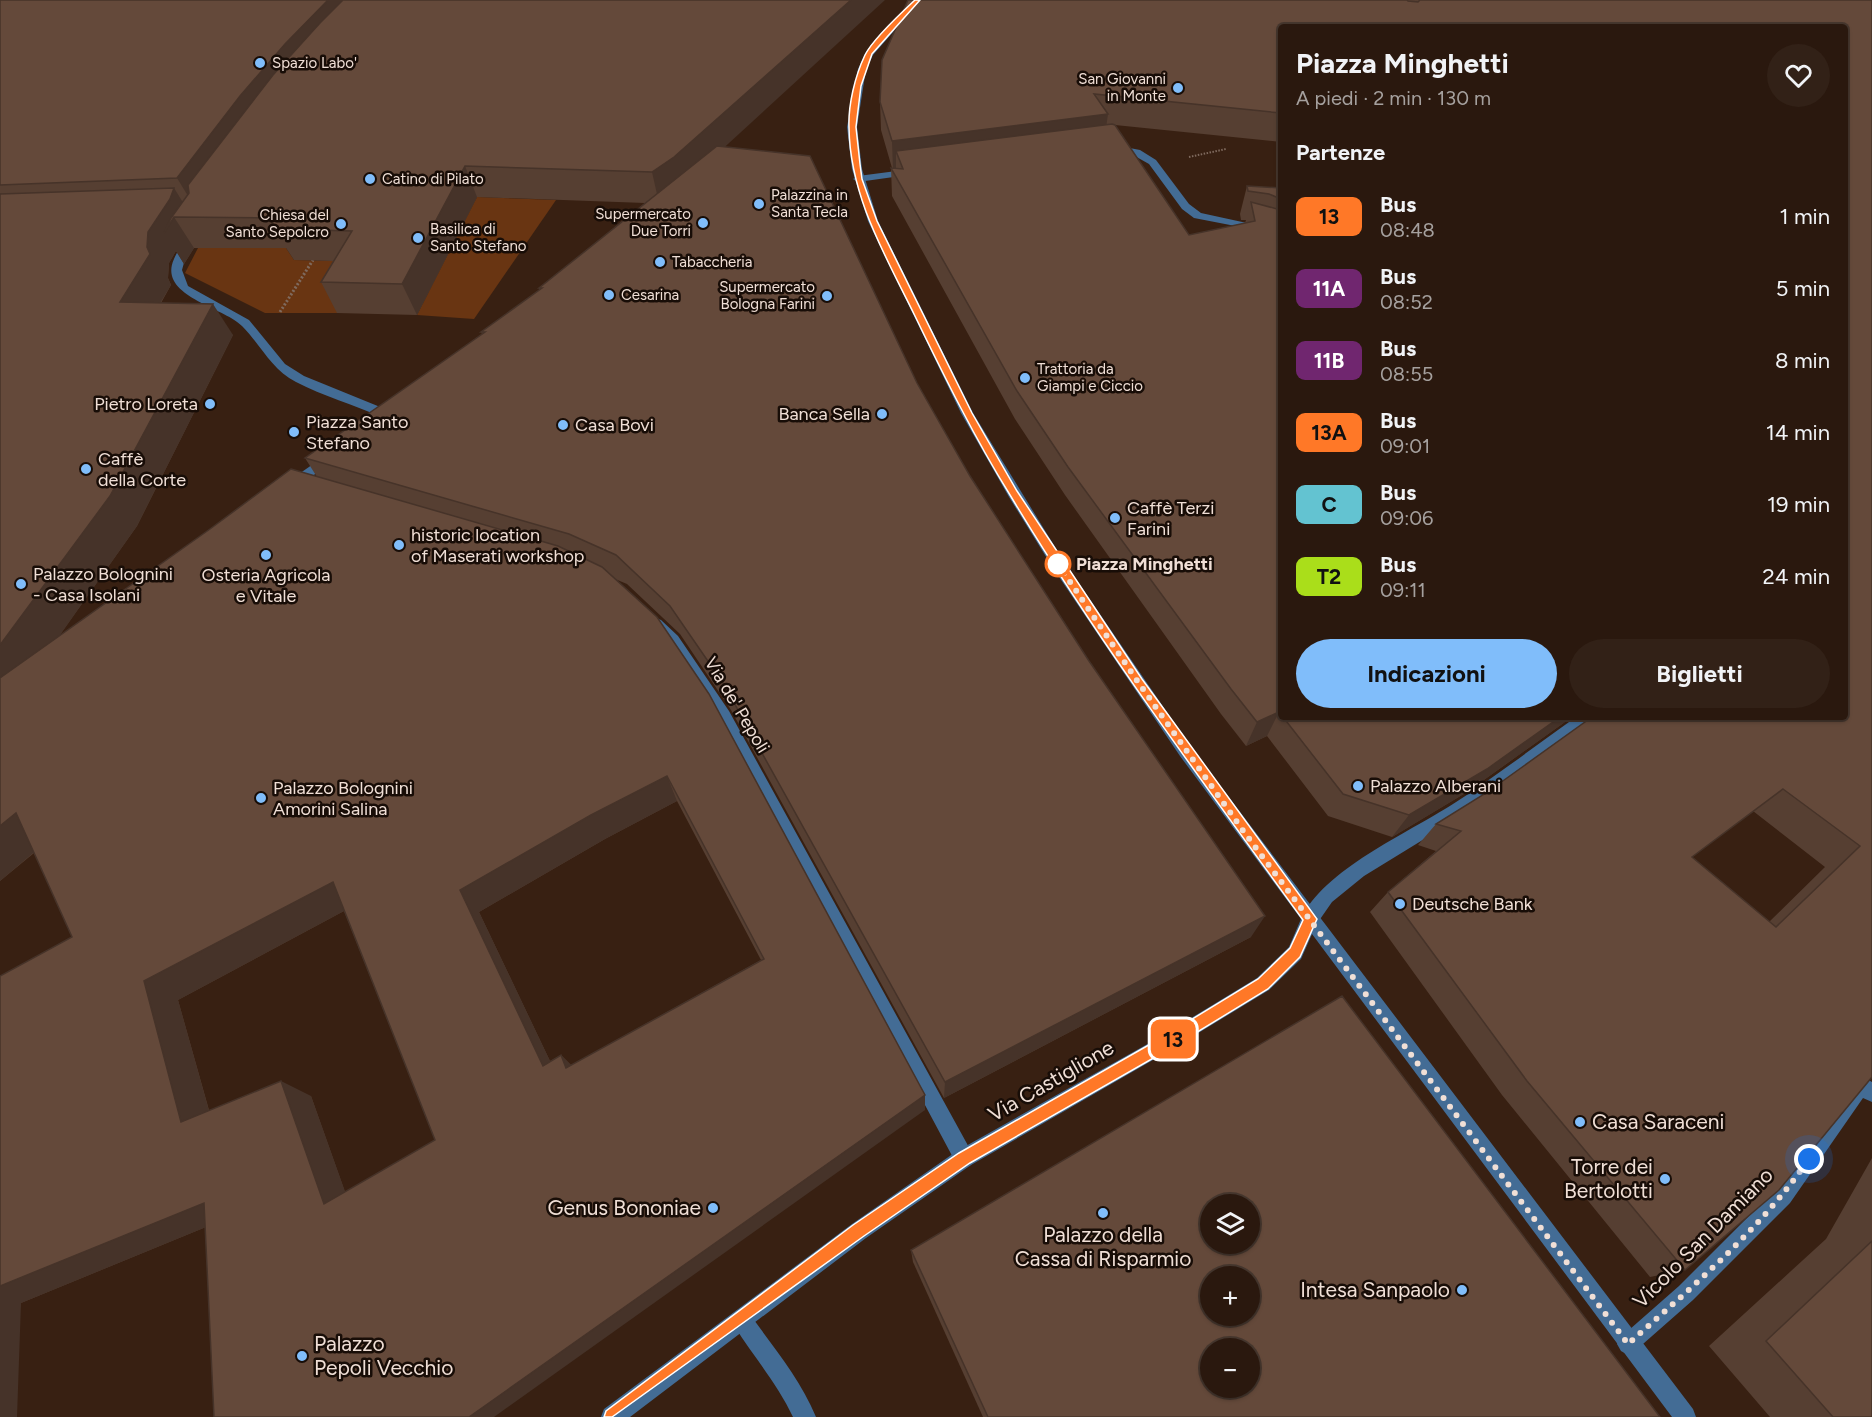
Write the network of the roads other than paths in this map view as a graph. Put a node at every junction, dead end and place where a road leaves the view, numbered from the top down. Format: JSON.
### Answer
{"nodes":[{"id":1,"x":917,"y":0,"type":"edge"},
{"id":2,"x":1108,"y":147,"type":"edge"},
{"id":3,"x":927,"y":170,"type":"edge"},
{"id":4,"x":858,"y":179,"type":"junction"},
{"id":5,"x":196,"y":230,"type":"edge"},
{"id":6,"x":1278,"y":236,"type":"edge"},
{"id":7,"x":386,"y":414,"type":"edge"},
{"id":8,"x":339,"y":450,"type":"edge"},
{"id":9,"x":308,"y":492,"type":"edge"},
{"id":10,"x":643,"y":612,"type":"edge"},
{"id":11,"x":1584,"y":720,"type":"edge"},
{"id":12,"x":1310,"y":919,"type":"junction"},
{"id":13,"x":1872,"y":1093,"type":"edge"},
{"id":14,"x":964,"y":1158,"type":"junction"},
{"id":15,"x":742,"y":1320,"type":"junction"},
{"id":16,"x":1628,"y":1344,"type":"junction"},
{"id":17,"x":612,"y":1417,"type":"edge"},
{"id":18,"x":805,"y":1417,"type":"edge"},
{"id":19,"x":1685,"y":1417,"type":"edge"}],
"edges":[{"from":1,"to":4,"type":"street"},
{"from":2,"to":6,"type":"street"},
{"from":3,"to":4,"type":"street"},
{"from":4,"to":12,"type":"street"},
{"from":5,"to":7,"type":"street"},
{"from":8,"to":9,"type":"street"},
{"from":10,"to":14,"type":"street","name":"Via de' Pepoli"},
{"from":11,"to":12,"type":"street","name":"Via Castiglione"},
{"from":12,"to":14,"type":"street","name":"Via Castiglione"},
{"from":12,"to":16,"type":"street"},
{"from":13,"to":16,"type":"street","name":"Vicolo San Damiano"},
{"from":14,"to":15,"type":"street","name":"Via Castiglione"},
{"from":15,"to":17,"type":"street","name":"Via Castiglione"},
{"from":15,"to":18,"type":"street"},
{"from":16,"to":19,"type":"street"}]}
